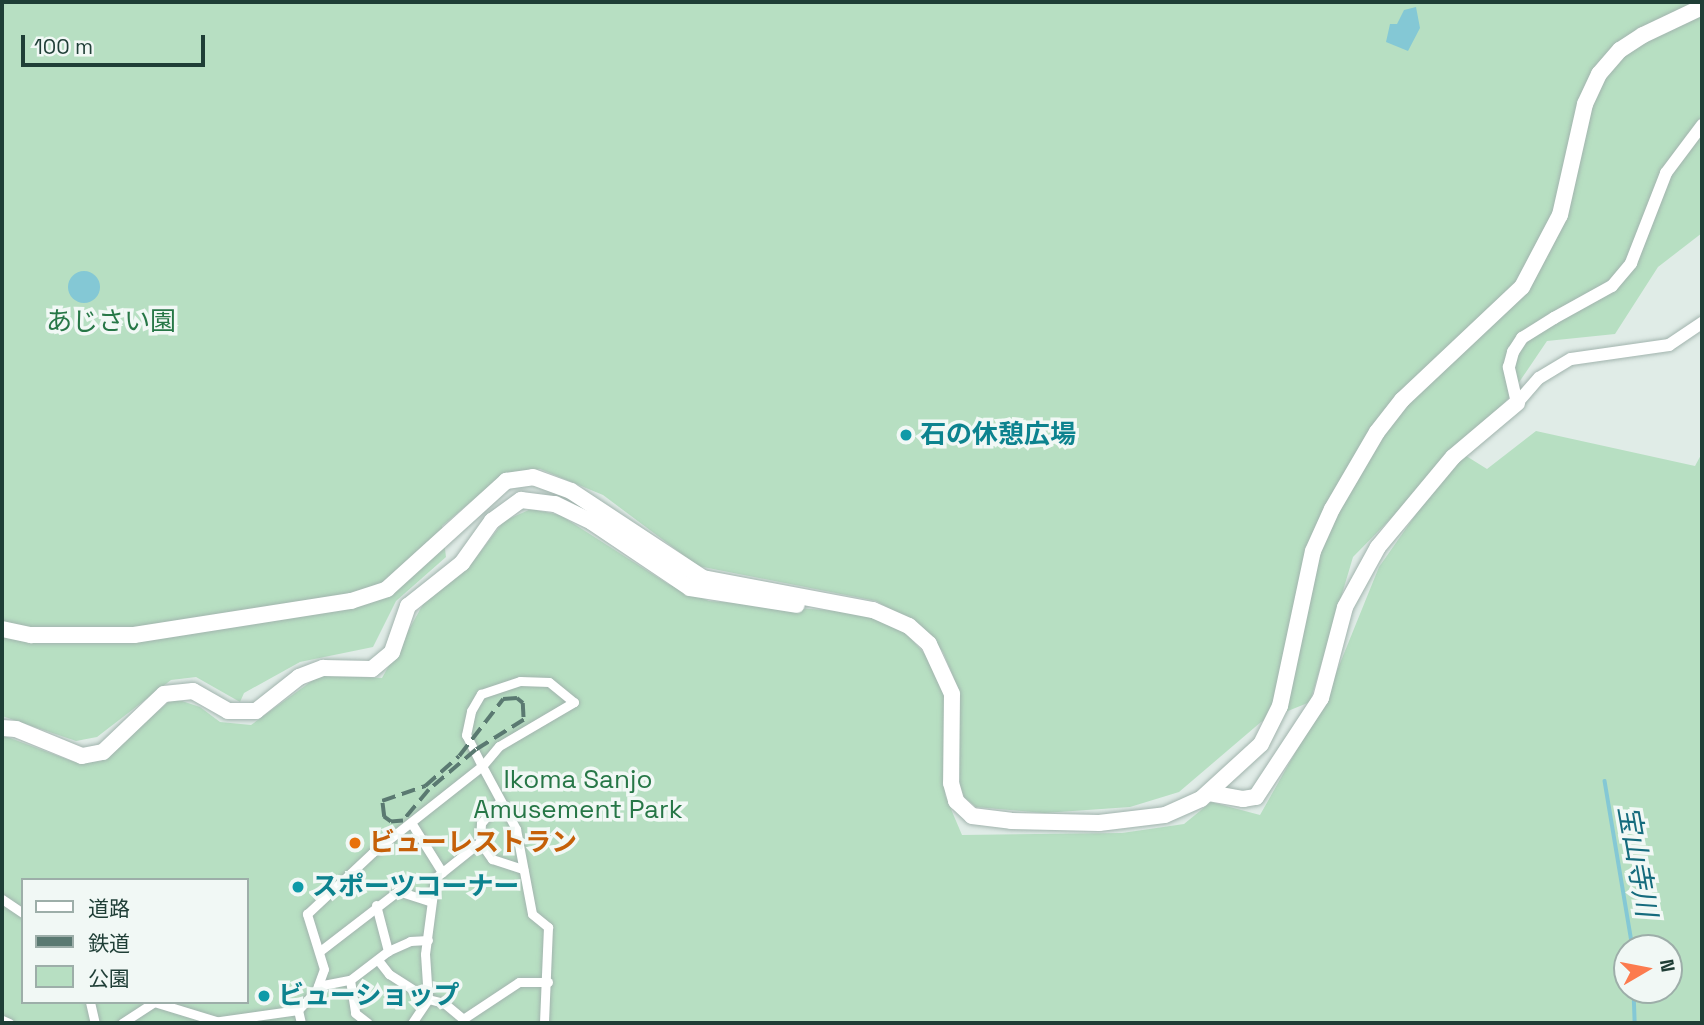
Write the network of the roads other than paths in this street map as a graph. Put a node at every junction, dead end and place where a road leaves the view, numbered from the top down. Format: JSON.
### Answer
{"nodes":[{"id":1,"x":1702,"y":7,"type":"edge"},
{"id":2,"x":1702,"y":125,"type":"edge"},
{"id":3,"x":1702,"y":323,"type":"edge"},
{"id":4,"x":1517,"y":403,"type":"junction"},
{"id":5,"x":808,"y":600,"type":"junction"},
{"id":6,"x":2,"y":629,"type":"edge"},
{"id":7,"x":2,"y":728,"type":"edge"},
{"id":8,"x":482,"y":766,"type":"junction"},
{"id":9,"x":1209,"y":793,"type":"junction"},
{"id":10,"x":500,"y":801,"type":"junction"},
{"id":11,"x":412,"y":824,"type":"junction"},
{"id":12,"x":480,"y":842,"type":"junction"},
{"id":13,"x":523,"y":869,"type":"junction"},
{"id":14,"x":442,"y":872,"type":"junction"},
{"id":15,"x":2,"y":899,"type":"edge"},
{"id":16,"x":431,"y":902,"type":"junction"},
{"id":17,"x":376,"y":905,"type":"junction"},
{"id":18,"x":21,"y":912,"type":"edge"},
{"id":19,"x":428,"y":940,"type":"junction"},
{"id":20,"x":320,"y":951,"type":"junction"},
{"id":21,"x":388,"y":951,"type":"junction"},
{"id":22,"x":378,"y":960,"type":"junction"},
{"id":23,"x":350,"y":980,"type":"junction"},
{"id":24,"x":548,"y":982,"type":"junction"},
{"id":25,"x":318,"y":986,"type":"junction"},
{"id":26,"x":428,"y":999,"type":"junction"},
{"id":27,"x":90,"y":1004,"type":"edge"},
{"id":28,"x":151,"y":1004,"type":"edge"},
{"id":29,"x":160,"y":1004,"type":"edge"},
{"id":30,"x":298,"y":1010,"type":"junction"},
{"id":31,"x":2,"y":1020,"type":"edge"},
{"id":32,"x":217,"y":1022,"type":"edge"},
{"id":33,"x":9,"y":1023,"type":"edge"},
{"id":34,"x":95,"y":1023,"type":"edge"},
{"id":35,"x":122,"y":1023,"type":"edge"},
{"id":36,"x":206,"y":1023,"type":"edge"},
{"id":37,"x":301,"y":1023,"type":"edge"},
{"id":38,"x":368,"y":1023,"type":"edge"},
{"id":39,"x":412,"y":1023,"type":"edge"},
{"id":40,"x":544,"y":1023,"type":"edge"}],
"edges":[{"from":1,"to":9,"type":"street"},
{"from":2,"to":4,"type":"street"},
{"from":3,"to":4,"type":"street"},
{"from":4,"to":9,"type":"street"},
{"from":5,"to":6,"type":"street"},
{"from":5,"to":7,"type":"street"},
{"from":5,"to":9,"type":"street"},
{"from":8,"to":8,"type":"street"},
{"from":8,"to":10,"type":"street"},
{"from":8,"to":11,"type":"street"},
{"from":10,"to":12,"type":"street"},
{"from":10,"to":13,"type":"street"},
{"from":11,"to":14,"type":"street"},
{"from":11,"to":20,"type":"street"},
{"from":12,"to":13,"type":"street"},
{"from":12,"to":14,"type":"street"},
{"from":13,"to":24,"type":"street"},
{"from":14,"to":16,"type":"street"},
{"from":15,"to":18,"type":"street"},
{"from":16,"to":17,"type":"street"},
{"from":16,"to":19,"type":"street"},
{"from":17,"to":20,"type":"street"},
{"from":17,"to":21,"type":"street"},
{"from":19,"to":21,"type":"street"},
{"from":19,"to":26,"type":"street"},
{"from":20,"to":25,"type":"street"},
{"from":21,"to":22,"type":"street"},
{"from":22,"to":23,"type":"street"},
{"from":22,"to":26,"type":"street"},
{"from":23,"to":25,"type":"street"},
{"from":23,"to":38,"type":"street"},
{"from":24,"to":26,"type":"street"},
{"from":24,"to":40,"type":"street"},
{"from":25,"to":30,"type":"street"},
{"from":26,"to":39,"type":"street"},
{"from":27,"to":34,"type":"street"},
{"from":28,"to":35,"type":"street"},
{"from":29,"to":32,"type":"street"},
{"from":30,"to":32,"type":"street"},
{"from":30,"to":37,"type":"street"},
{"from":31,"to":33,"type":"street"},
{"from":32,"to":36,"type":"street"}]}
